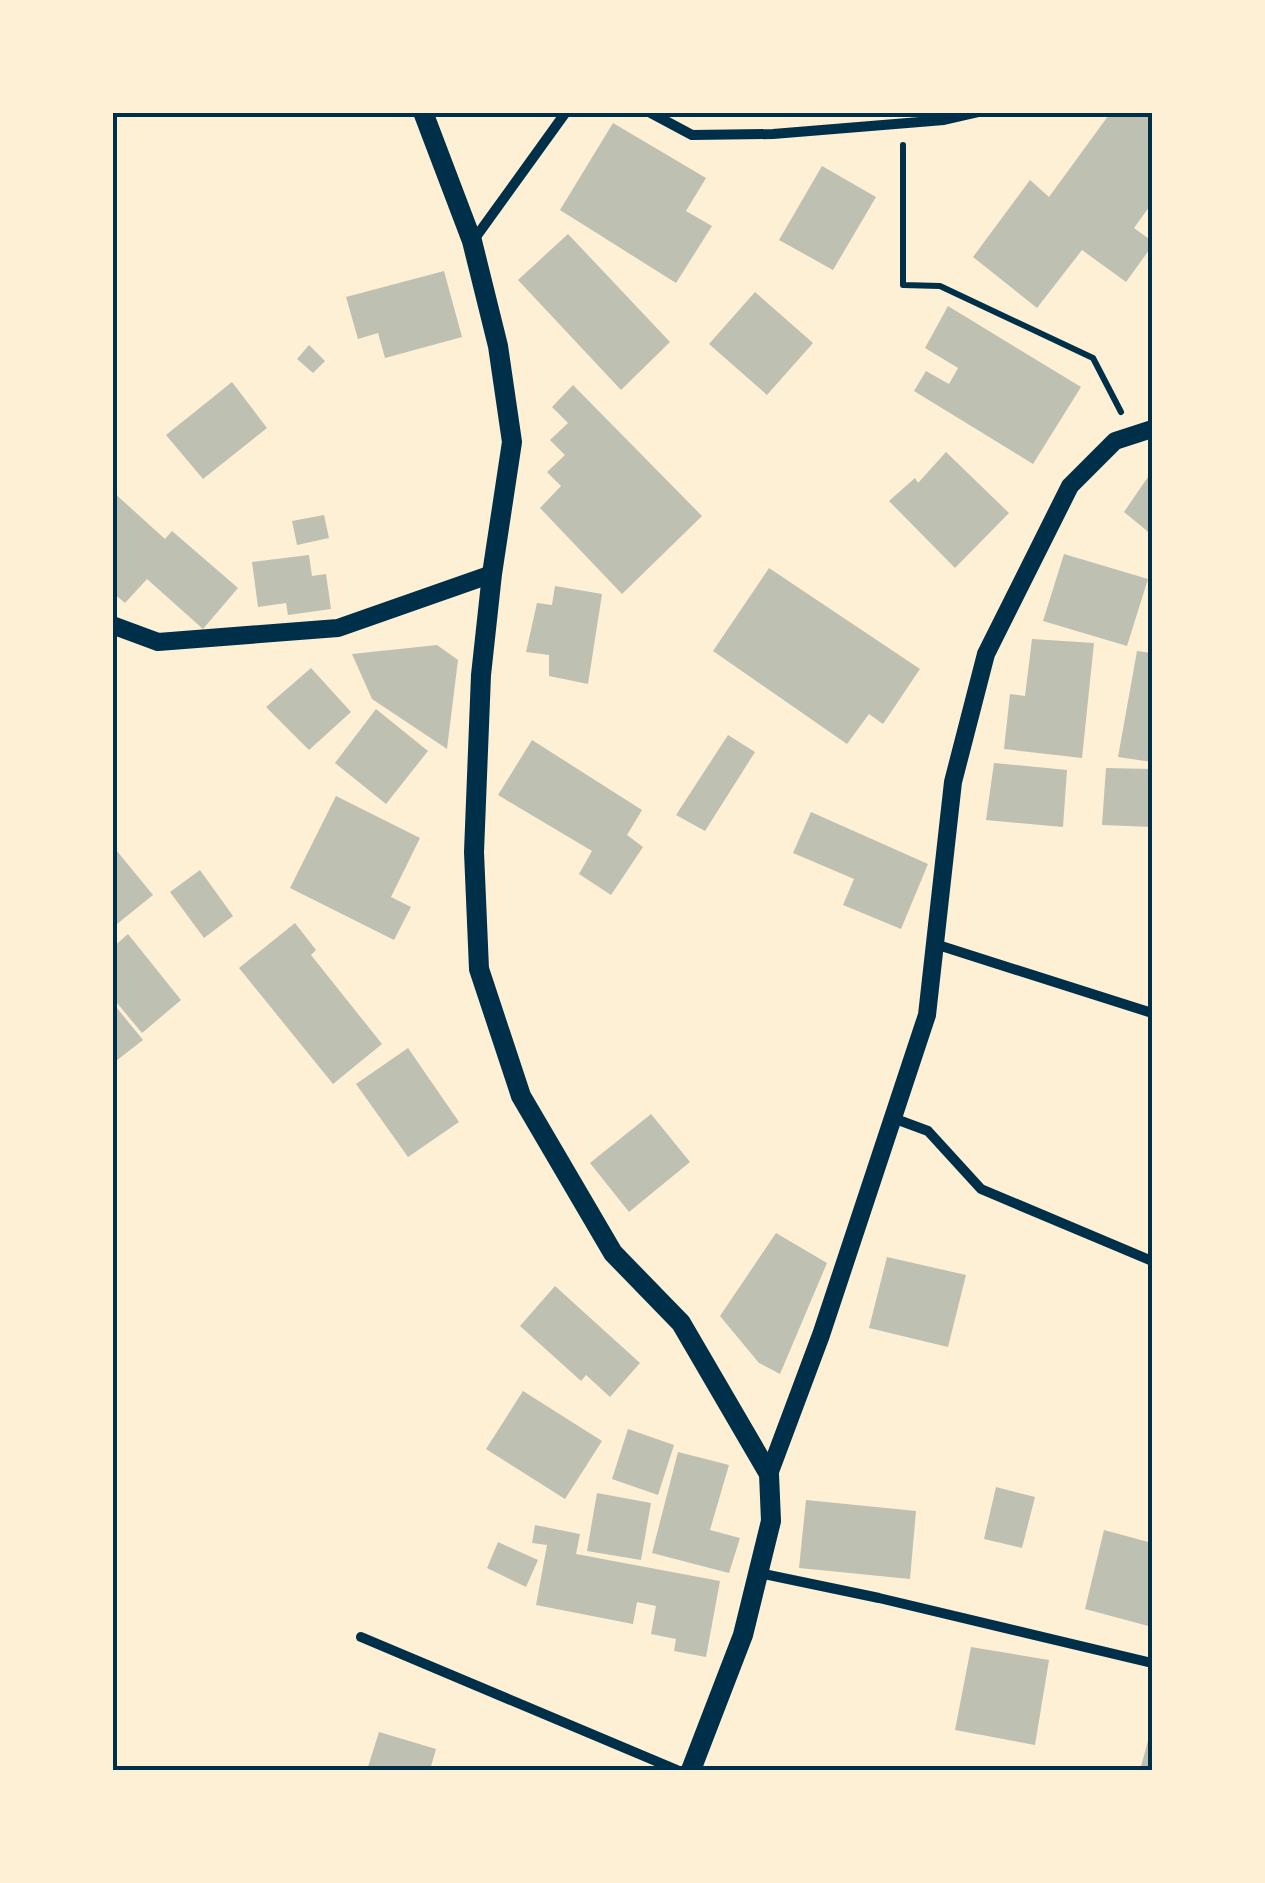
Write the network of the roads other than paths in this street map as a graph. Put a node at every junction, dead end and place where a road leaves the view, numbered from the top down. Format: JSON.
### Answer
{"nodes":[{"id":1,"x":423,"y":112,"type":"edge"},
{"id":2,"x":566,"y":112,"type":"edge"},
{"id":3,"x":649,"y":112,"type":"edge"},
{"id":4,"x":979,"y":112,"type":"edge"},
{"id":5,"x":472,"y":241,"type":"junction"},
{"id":6,"x":1152,"y":429,"type":"edge"},
{"id":7,"x":492,"y":574,"type":"junction"},
{"id":8,"x":112,"y":624,"type":"edge"},
{"id":9,"x":935,"y":944,"type":"junction"},
{"id":10,"x":1152,"y":1014,"type":"edge"},
{"id":11,"x":893,"y":1118,"type":"junction"},
{"id":12,"x":1152,"y":1261,"type":"edge"},
{"id":13,"x":769,"y":1474,"type":"junction"},
{"id":14,"x":758,"y":1572,"type":"junction"},
{"id":15,"x":362,"y":1637,"type":"dead end"},
{"id":16,"x":1152,"y":1663,"type":"edge"},
{"id":17,"x":677,"y":1770,"type":"edge"},
{"id":18,"x":690,"y":1770,"type":"edge"}],
"edges":[{"from":1,"to":5,"type":"main road"},
{"from":2,"to":5,"type":"street"},
{"from":3,"to":4,"type":"street"},
{"from":5,"to":7,"type":"main road"},
{"from":6,"to":9,"type":"street"},
{"from":7,"to":8,"type":"street"},
{"from":7,"to":13,"type":"main road"},
{"from":9,"to":10,"type":"street"},
{"from":9,"to":11,"type":"street"},
{"from":11,"to":12,"type":"street"},
{"from":11,"to":13,"type":"street"},
{"from":13,"to":14,"type":"main road"},
{"from":14,"to":16,"type":"street"},
{"from":14,"to":18,"type":"main road"},
{"from":15,"to":17,"type":"street"}]}
